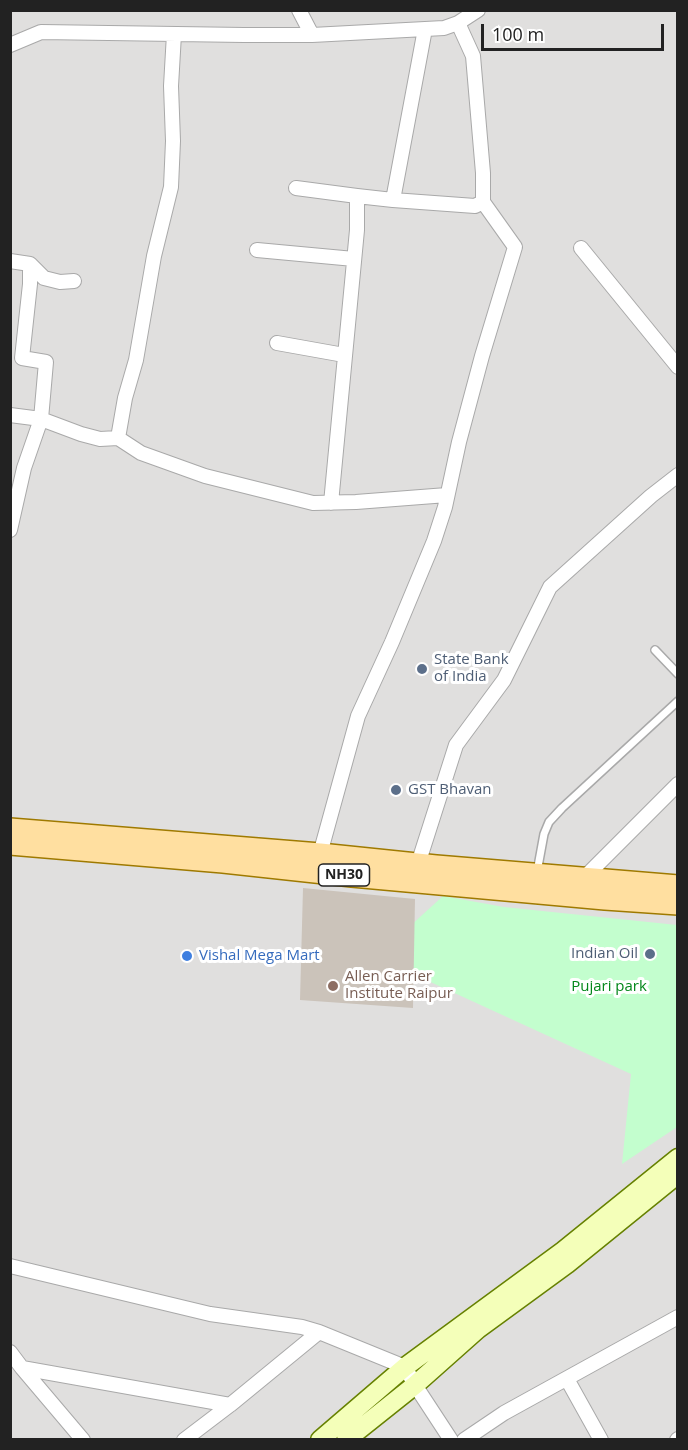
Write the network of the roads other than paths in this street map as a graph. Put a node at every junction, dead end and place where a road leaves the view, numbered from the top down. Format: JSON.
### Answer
{"nodes":[{"id":1,"x":299,"y":10,"type":"edge"},
{"id":2,"x":478,"y":10,"type":"edge"},
{"id":3,"x":458,"y":23,"type":"junction"},
{"id":4,"x":425,"y":29,"type":"junction"},
{"id":5,"x":174,"y":34,"type":"junction"},
{"id":6,"x":312,"y":35,"type":"junction"},
{"id":7,"x":10,"y":45,"type":"edge"},
{"id":8,"x":296,"y":188,"type":"dead end"},
{"id":9,"x":357,"y":196,"type":"junction"},
{"id":10,"x":393,"y":200,"type":"junction"},
{"id":11,"x":483,"y":202,"type":"junction"},
{"id":12,"x":581,"y":248,"type":"dead end"},
{"id":13,"x":257,"y":250,"type":"dead end"},
{"id":14,"x":354,"y":259,"type":"junction"},
{"id":15,"x":10,"y":261,"type":"edge"},
{"id":16,"x":30,"y":264,"type":"junction"},
{"id":17,"x":74,"y":281,"type":"dead end"},
{"id":18,"x":277,"y":343,"type":"dead end"},
{"id":19,"x":344,"y":356,"type":"junction"},
{"id":20,"x":678,"y":367,"type":"edge"},
{"id":21,"x":10,"y":414,"type":"edge"},
{"id":22,"x":41,"y":419,"type":"junction"},
{"id":23,"x":118,"y":438,"type":"junction"},
{"id":24,"x":678,"y":475,"type":"edge"},
{"id":25,"x":447,"y":495,"type":"junction"},
{"id":26,"x":331,"y":502,"type":"junction"},
{"id":27,"x":10,"y":530,"type":"edge"},
{"id":28,"x":655,"y":650,"type":"dead end"},
{"id":29,"x":678,"y":674,"type":"edge"},
{"id":30,"x":678,"y":701,"type":"edge"},
{"id":31,"x":678,"y":784,"type":"edge"},
{"id":32,"x":10,"y":829,"type":"edge"},
{"id":33,"x":10,"y":844,"type":"edge"},
{"id":34,"x":320,"y":854,"type":"junction"},
{"id":35,"x":418,"y":864,"type":"junction"},
{"id":36,"x":537,"y":874,"type":"junction"},
{"id":37,"x":584,"y":878,"type":"junction"},
{"id":38,"x":678,"y":886,"type":"edge"},
{"id":39,"x":678,"y":904,"type":"edge"},
{"id":40,"x":678,"y":1158,"type":"edge"},
{"id":41,"x":678,"y":1174,"type":"edge"},
{"id":42,"x":10,"y":1266,"type":"edge"},
{"id":43,"x":678,"y":1317,"type":"edge"},
{"id":44,"x":319,"y":1332,"type":"junction"},
{"id":45,"x":10,"y":1352,"type":"edge"},
{"id":46,"x":405,"y":1367,"type":"junction"},
{"id":47,"x":22,"y":1368,"type":"junction"},
{"id":48,"x":567,"y":1379,"type":"junction"},
{"id":49,"x":415,"y":1385,"type":"junction"},
{"id":50,"x":230,"y":1405,"type":"junction"},
{"id":51,"x":83,"y":1440,"type":"edge"},
{"id":52,"x":184,"y":1440,"type":"edge"},
{"id":53,"x":320,"y":1440,"type":"edge"},
{"id":54,"x":346,"y":1440,"type":"edge"},
{"id":55,"x":451,"y":1440,"type":"edge"},
{"id":56,"x":464,"y":1440,"type":"edge"},
{"id":57,"x":601,"y":1440,"type":"edge"}],
"edges":[{"from":1,"to":6,"type":"street"},
{"from":2,"to":3,"type":"street"},
{"from":3,"to":4,"type":"street"},
{"from":3,"to":11,"type":"street"},
{"from":4,"to":6,"type":"street"},
{"from":4,"to":10,"type":"street"},
{"from":5,"to":6,"type":"street"},
{"from":5,"to":7,"type":"street"},
{"from":5,"to":23,"type":"street"},
{"from":8,"to":9,"type":"street"},
{"from":9,"to":10,"type":"street"},
{"from":9,"to":14,"type":"street"},
{"from":10,"to":11,"type":"street"},
{"from":11,"to":25,"type":"street"},
{"from":12,"to":20,"type":"street"},
{"from":13,"to":14,"type":"street"},
{"from":14,"to":19,"type":"street"},
{"from":15,"to":16,"type":"street"},
{"from":16,"to":17,"type":"street"},
{"from":16,"to":22,"type":"street"},
{"from":18,"to":19,"type":"street"},
{"from":19,"to":26,"type":"street"},
{"from":21,"to":22,"type":"street"},
{"from":22,"to":23,"type":"street"},
{"from":22,"to":27,"type":"street"},
{"from":23,"to":26,"type":"street"},
{"from":24,"to":35,"type":"street"},
{"from":25,"to":26,"type":"street"},
{"from":25,"to":34,"type":"street"},
{"from":28,"to":29,"type":"lane"},
{"from":30,"to":36,"type":"lane"},
{"from":31,"to":37,"type":"street"},
{"from":32,"to":34,"type":"main road","number":"NH30"},
{"from":33,"to":39,"type":"main road","number":"NH30"},
{"from":34,"to":35,"type":"main road","number":"NH30"},
{"from":35,"to":36,"type":"main road","number":"NH30"},
{"from":36,"to":37,"type":"main road","number":"NH30"},
{"from":37,"to":38,"type":"main road","number":"NH30"},
{"from":40,"to":46,"type":"street"},
{"from":41,"to":49,"type":"street"},
{"from":42,"to":44,"type":"street"},
{"from":43,"to":48,"type":"street"},
{"from":44,"to":46,"type":"street"},
{"from":44,"to":50,"type":"street"},
{"from":45,"to":47,"type":"street"},
{"from":46,"to":49,"type":"street"},
{"from":46,"to":53,"type":"street"},
{"from":47,"to":50,"type":"street"},
{"from":47,"to":51,"type":"street"},
{"from":48,"to":56,"type":"street"},
{"from":48,"to":57,"type":"street"},
{"from":49,"to":54,"type":"street"},
{"from":49,"to":55,"type":"street"},
{"from":50,"to":52,"type":"street"}]}
